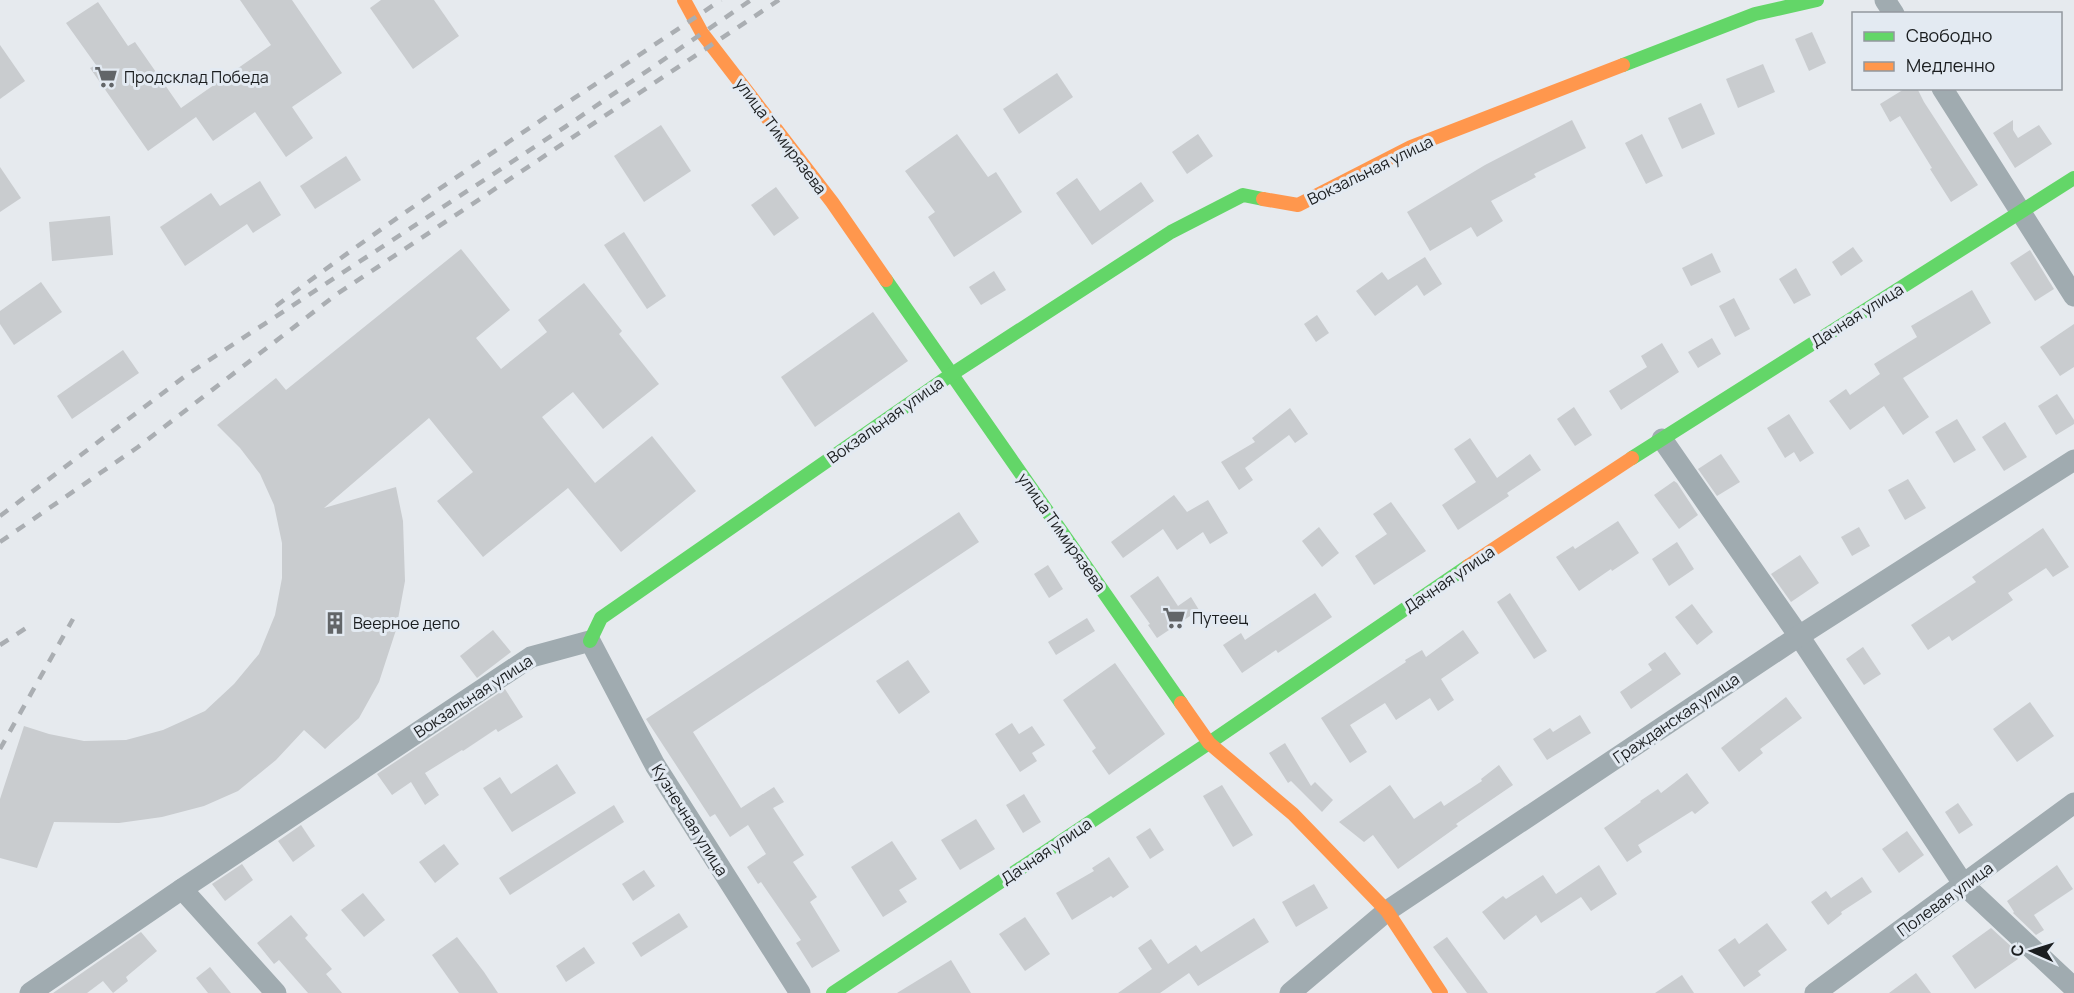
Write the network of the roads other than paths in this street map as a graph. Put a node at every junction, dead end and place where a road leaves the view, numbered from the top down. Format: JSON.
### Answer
{"nodes":[{"id":1,"x":684,"y":0,"type":"edge"},
{"id":2,"x":1802,"y":2,"type":"edge"},
{"id":3,"x":1943,"y":90,"type":"edge"},
{"id":4,"x":2074,"y":178,"type":"edge"},
{"id":5,"x":2020,"y":212,"type":"junction"},
{"id":6,"x":2074,"y":296,"type":"edge"},
{"id":7,"x":952,"y":374,"type":"junction"},
{"id":8,"x":1662,"y":439,"type":"junction"},
{"id":9,"x":2074,"y":460,"type":"edge"},
{"id":10,"x":1799,"y":636,"type":"junction"},
{"id":11,"x":590,"y":641,"type":"junction"},
{"id":12,"x":1209,"y":742,"type":"junction"},
{"id":13,"x":2074,"y":803,"type":"edge"},
{"id":14,"x":1964,"y":885,"type":"junction"},
{"id":15,"x":182,"y":889,"type":"junction"},
{"id":16,"x":1387,"y":911,"type":"junction"},
{"id":17,"x":2074,"y":988,"type":"edge"},
{"id":18,"x":30,"y":993,"type":"edge"},
{"id":19,"x":276,"y":993,"type":"edge"},
{"id":20,"x":800,"y":993,"type":"edge"},
{"id":21,"x":833,"y":993,"type":"edge"},
{"id":22,"x":1290,"y":993,"type":"edge"},
{"id":23,"x":1441,"y":993,"type":"edge"},
{"id":24,"x":1815,"y":993,"type":"edge"}],
"edges":[{"from":1,"to":7,"type":"street","name":"улица Тимирязева"},
{"from":2,"to":7,"type":"street","name":"Вокзальная улица"},
{"from":3,"to":5,"type":"street"},
{"from":4,"to":5,"type":"street","name":"Дачная улица"},
{"from":5,"to":6,"type":"street"},
{"from":5,"to":8,"type":"street","name":"Дачная улица"},
{"from":7,"to":11,"type":"street","name":"Вокзальная улица"},
{"from":7,"to":12,"type":"street","name":"улица Тимирязева"},
{"from":8,"to":10,"type":"street"},
{"from":8,"to":12,"type":"street","name":"Дачная улица"},
{"from":9,"to":10,"type":"street","name":"Гражданская улица"},
{"from":10,"to":14,"type":"street"},
{"from":10,"to":16,"type":"street","name":"Гражданская улица"},
{"from":11,"to":15,"type":"street","name":"Вокзальная улица"},
{"from":11,"to":20,"type":"street","name":"Кузнечная улица"},
{"from":12,"to":16,"type":"street","name":"улица Тимирязева"},
{"from":12,"to":21,"type":"street","name":"Дачная улица"},
{"from":13,"to":14,"type":"street","name":"Полевая улица"},
{"from":14,"to":17,"type":"street"},
{"from":14,"to":24,"type":"street","name":"Полевая улица"},
{"from":15,"to":18,"type":"street","name":"Вокзальная улица"},
{"from":15,"to":19,"type":"street"},
{"from":16,"to":22,"type":"street","name":"Гражданская улица"},
{"from":16,"to":23,"type":"street","name":"улица Тимирязева"}]}
